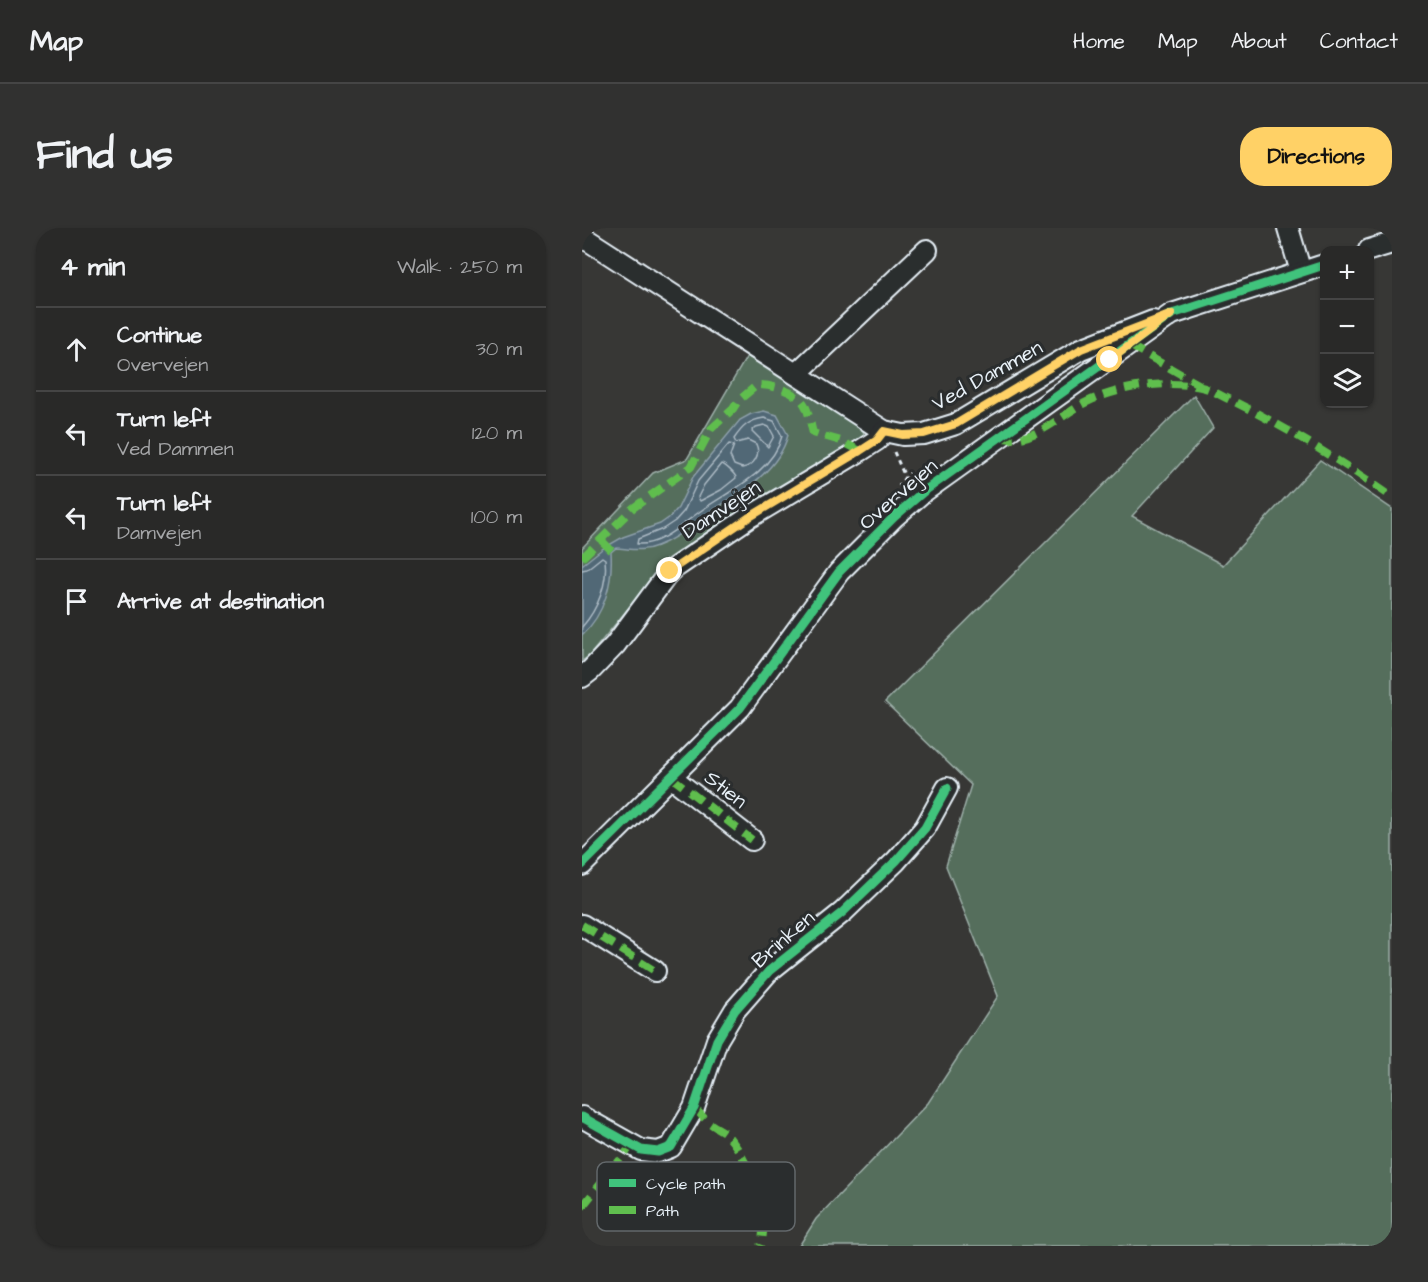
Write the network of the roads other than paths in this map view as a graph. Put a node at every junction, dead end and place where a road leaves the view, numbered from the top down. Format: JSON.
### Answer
{"nodes":[{"id":1,"x":1288,"y":228,"type":"edge"},
{"id":2,"x":590,"y":240,"type":"edge"},
{"id":3,"x":1392,"y":243,"type":"edge"},
{"id":4,"x":1374,"y":248,"type":"edge"},
{"id":5,"x":927,"y":250,"type":"dead end"},
{"id":6,"x":1320,"y":266,"type":"edge"},
{"id":7,"x":1301,"y":272,"type":"junction"},
{"id":8,"x":1172,"y":314,"type":"junction"},
{"id":9,"x":796,"y":374,"type":"junction"},
{"id":10,"x":884,"y":431,"type":"junction"},
{"id":11,"x":582,"y":677,"type":"edge"},
{"id":12,"x":671,"y":777,"type":"junction"},
{"id":13,"x":947,"y":788,"type":"dead end"},
{"id":14,"x":752,"y":840,"type":"dead end"},
{"id":15,"x":582,"y":865,"type":"edge"},
{"id":16,"x":582,"y":925,"type":"edge"},
{"id":17,"x":655,"y":971,"type":"dead end"},
{"id":18,"x":582,"y":1117,"type":"edge"}],
"edges":[{"from":1,"to":7,"type":"street"},
{"from":2,"to":9,"type":"street","name":"Ved Dammen"},
{"from":3,"to":4,"type":"street"},
{"from":5,"to":9,"type":"street"},
{"from":6,"to":7,"type":"street","name":"Overvejen"},
{"from":7,"to":8,"type":"street","name":"Overvejen"},
{"from":8,"to":10,"type":"street","name":"Ved Dammen"},
{"from":8,"to":12,"type":"street","name":"Overvejen"},
{"from":9,"to":10,"type":"street","name":"Ved Dammen"},
{"from":10,"to":11,"type":"street","name":"Damvejen"},
{"from":12,"to":14,"type":"street","name":"Stien"},
{"from":12,"to":15,"type":"street","name":"Overvejen"},
{"from":13,"to":18,"type":"street","name":"Brinken"},
{"from":16,"to":17,"type":"street"}]}
